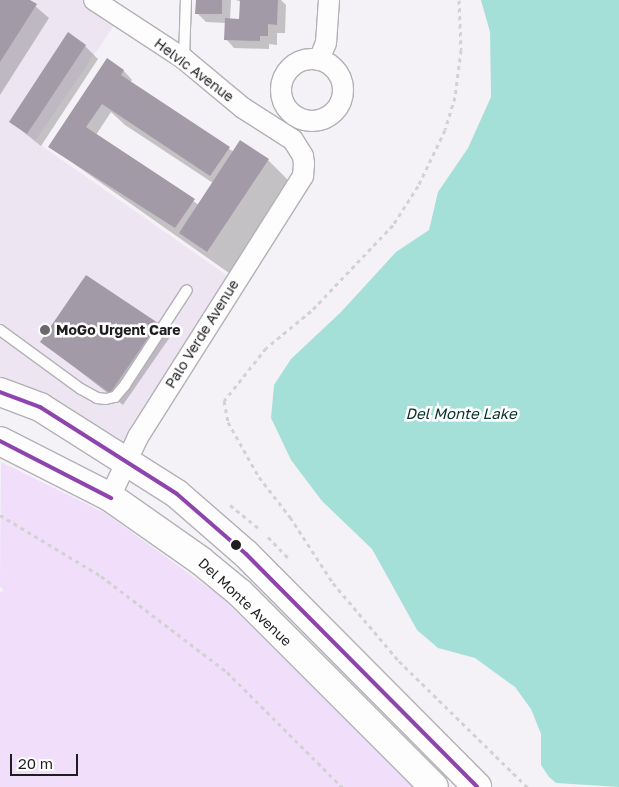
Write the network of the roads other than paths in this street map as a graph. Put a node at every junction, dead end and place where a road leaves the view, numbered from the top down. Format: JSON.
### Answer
{"nodes":[{"id":1,"x":94,"y":0,"type":"edge"},
{"id":2,"x":186,"y":0,"type":"edge"},
{"id":3,"x":329,"y":0,"type":"edge"},
{"id":4,"x":184,"y":59,"type":"junction"},
{"id":5,"x":320,"y":60,"type":"junction"},
{"id":6,"x":303,"y":120,"type":"junction"},
{"id":7,"x":293,"y":140,"type":"junction"},
{"id":8,"x":187,"y":290,"type":"dead end"},
{"id":9,"x":0,"y":330,"type":"edge"},
{"id":10,"x":0,"y":392,"type":"edge"},
{"id":11,"x":0,"y":441,"type":"edge"},
{"id":12,"x":129,"y":461,"type":"junction"},
{"id":13,"x":110,"y":497,"type":"junction"},
{"id":14,"x":434,"y":787,"type":"edge"},
{"id":15,"x":477,"y":787,"type":"edge"}],
"edges":[{"from":1,"to":4,"type":"street","name":"Helvic Avenue"},
{"from":2,"to":4,"type":"lane"},
{"from":3,"to":5,"type":"street"},
{"from":4,"to":7,"type":"street","name":"Helvic Avenue"},
{"from":5,"to":6,"type":"street"},
{"from":5,"to":6,"type":"street"},
{"from":6,"to":7,"type":"street"},
{"from":7,"to":12,"type":"street","name":"Palo Verde Avenue"},
{"from":8,"to":9,"type":"lane"},
{"from":10,"to":12,"type":"main road"},
{"from":11,"to":13,"type":"main road","name":"Del Monte Avenue"},
{"from":12,"to":13,"type":"street","name":"Palo Verde Avenue"},
{"from":12,"to":15,"type":"main road"},
{"from":13,"to":14,"type":"main road","name":"Del Monte Avenue"}]}
